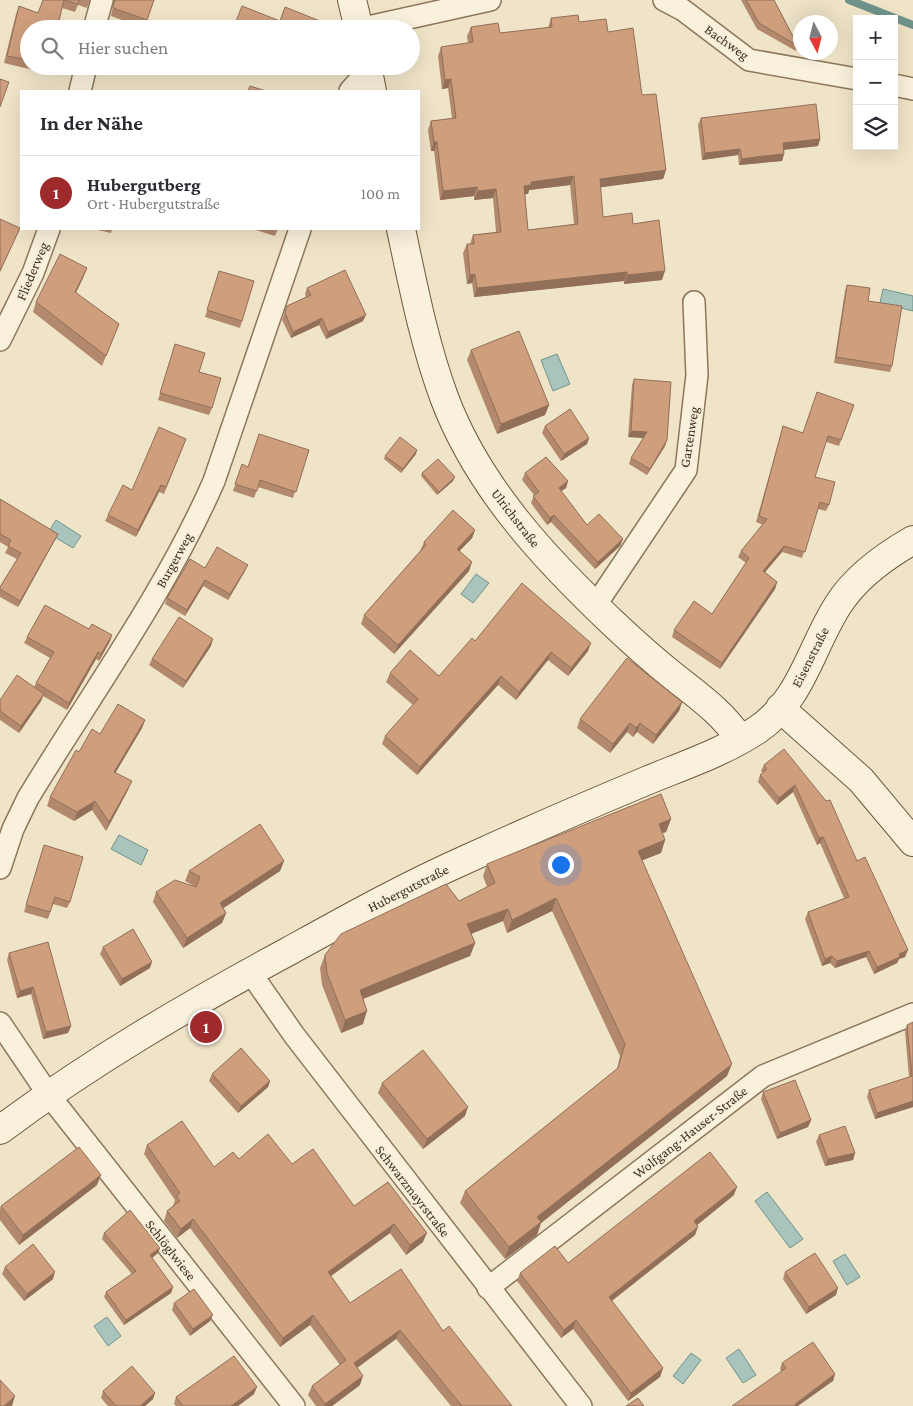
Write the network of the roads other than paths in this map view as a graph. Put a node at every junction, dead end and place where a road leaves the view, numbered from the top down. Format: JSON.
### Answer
{"nodes":[{"id":1,"x":102,"y":0,"type":"edge"},
{"id":2,"x":352,"y":0,"type":"edge"},
{"id":3,"x":490,"y":0,"type":"edge"},
{"id":4,"x":664,"y":0,"type":"edge"},
{"id":5,"x":96,"y":20,"type":"edge"},
{"id":6,"x":357,"y":20,"type":"edge"},
{"id":7,"x":400,"y":20,"type":"edge"},
{"id":8,"x":84,"y":75,"type":"edge"},
{"id":9,"x":853,"y":78,"type":"edge"},
{"id":10,"x":898,"y":86,"type":"edge"},
{"id":11,"x":913,"y":88,"type":"edge"},
{"id":12,"x":80,"y":90,"type":"edge"},
{"id":13,"x":49,"y":230,"type":"edge"},
{"id":14,"x":300,"y":230,"type":"edge"},
{"id":15,"x":402,"y":230,"type":"edge"},
{"id":16,"x":694,"y":302,"type":"dead end"},
{"id":17,"x":0,"y":340,"type":"edge"},
{"id":18,"x":913,"y":540,"type":"edge"},
{"id":19,"x":595,"y":606,"type":"junction"},
{"id":20,"x":780,"y":708,"type":"junction"},
{"id":21,"x":740,"y":740,"type":"junction"},
{"id":22,"x":913,"y":842,"type":"edge"},
{"id":23,"x":0,"y":868,"type":"edge"},
{"id":24,"x":250,"y":972,"type":"junction"},
{"id":25,"x":913,"y":1014,"type":"edge"},
{"id":26,"x":0,"y":1023,"type":"edge"},
{"id":27,"x":48,"y":1094,"type":"junction"},
{"id":28,"x":0,"y":1130,"type":"edge"},
{"id":29,"x":488,"y":1288,"type":"junction"},
{"id":30,"x":294,"y":1406,"type":"edge"},
{"id":31,"x":581,"y":1406,"type":"edge"}],
"edges":[{"from":1,"to":5,"type":"street"},
{"from":2,"to":6,"type":"street"},
{"from":3,"to":7,"type":"street"},
{"from":4,"to":9,"type":"street","name":"Bachweg"},
{"from":8,"to":12,"type":"street"},
{"from":10,"to":11,"type":"street"},
{"from":13,"to":17,"type":"street","name":"Fliederweg"},
{"from":14,"to":23,"type":"street","name":"Burgerweg"},
{"from":15,"to":19,"type":"street","name":"Ulrichstraße"},
{"from":16,"to":19,"type":"street","name":"Gartenweg"},
{"from":18,"to":20,"type":"street","name":"Eisenstraße"},
{"from":19,"to":21,"type":"street","name":"Ulrichstraße"},
{"from":20,"to":21,"type":"street","name":"Hubergutstraße"},
{"from":20,"to":22,"type":"street"},
{"from":21,"to":24,"type":"street","name":"Hubergutstraße"},
{"from":24,"to":27,"type":"street","name":"Hubergutstraße"},
{"from":24,"to":29,"type":"street","name":"Schwarzmayrstraße"},
{"from":25,"to":29,"type":"street","name":"Wolfgang-Hauser-Straße"},
{"from":26,"to":27,"type":"street"},
{"from":27,"to":28,"type":"street","name":"Hubergutstraße"},
{"from":27,"to":30,"type":"street","name":"Schlöglwiese"},
{"from":29,"to":31,"type":"street","name":"Schwarzmayrstraße"}]}
